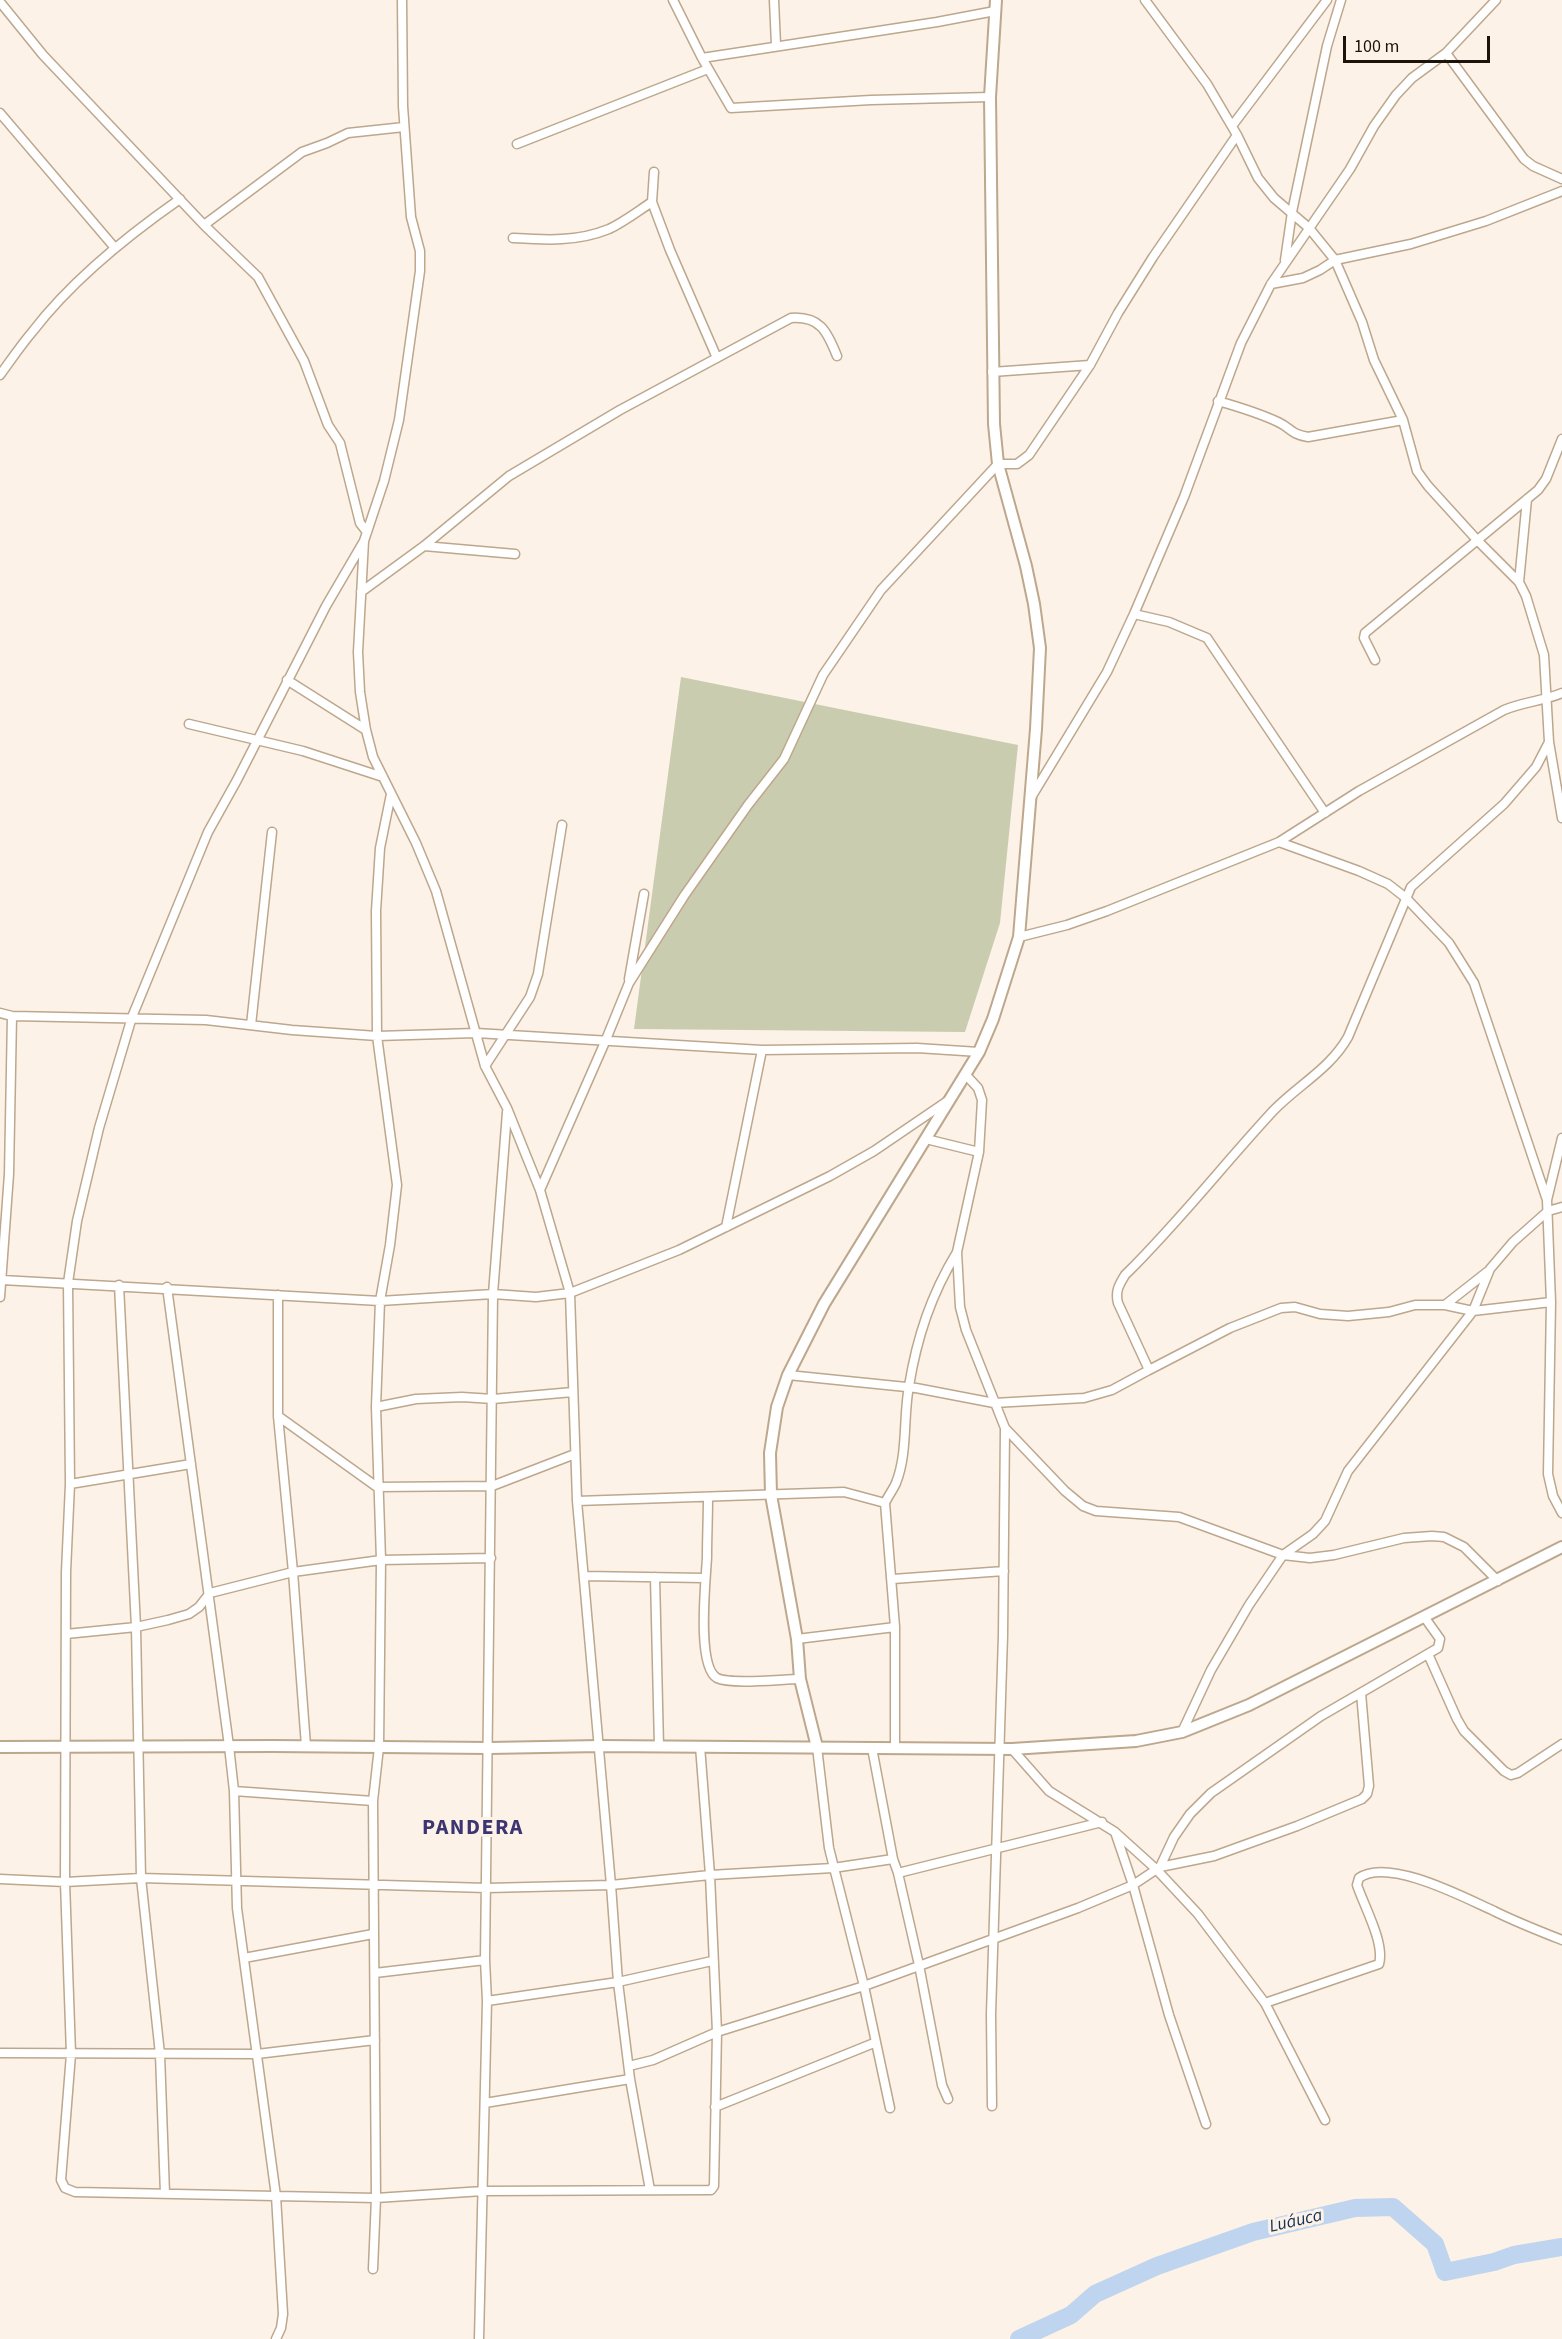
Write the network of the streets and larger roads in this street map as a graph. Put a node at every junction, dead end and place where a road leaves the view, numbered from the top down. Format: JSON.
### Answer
{"nodes":[{"id":1,"x":402,"y":0,"type":"edge"},
{"id":2,"x":673,"y":0,"type":"edge"},
{"id":3,"x":774,"y":0,"type":"edge"},
{"id":4,"x":1145,"y":0,"type":"edge"},
{"id":5,"x":1327,"y":0,"type":"edge"},
{"id":6,"x":1341,"y":0,"type":"edge"},
{"id":7,"x":1496,"y":0,"type":"edge"},
{"id":8,"x":0,"y":2,"type":"edge"},
{"id":9,"x":996,"y":6,"type":"edge"},
{"id":10,"x":776,"y":45,"type":"junction"},
{"id":11,"x":1446,"y":53,"type":"junction"},
{"id":12,"x":702,"y":57,"type":"junction"},
{"id":13,"x":708,"y":69,"type":"junction"},
{"id":14,"x":990,"y":97,"type":"junction"},
{"id":15,"x":0,"y":113,"type":"edge"},
{"id":16,"x":1232,"y":126,"type":"junction"},
{"id":17,"x":404,"y":127,"type":"junction"},
{"id":18,"x":1237,"y":135,"type":"junction"},
{"id":19,"x":517,"y":144,"type":"dead end"},
{"id":20,"x":654,"y":172,"type":"dead end"},
{"id":21,"x":1562,"y":179,"type":"edge"},
{"id":22,"x":1562,"y":191,"type":"edge"},
{"id":23,"x":180,"y":199,"type":"junction"},
{"id":24,"x":652,"y":202,"type":"junction"},
{"id":25,"x":1292,"y":212,"type":"junction"},
{"id":26,"x":204,"y":225,"type":"junction"},
{"id":27,"x":1309,"y":228,"type":"junction"},
{"id":28,"x":513,"y":238,"type":"dead end"},
{"id":29,"x":115,"y":248,"type":"junction"},
{"id":30,"x":1335,"y":260,"type":"junction"},
{"id":31,"x":1284,"y":264,"type":"junction"},
{"id":32,"x":1271,"y":284,"type":"junction"},
{"id":33,"x":837,"y":356,"type":"dead end"},
{"id":34,"x":717,"y":358,"type":"junction"},
{"id":35,"x":1090,"y":365,"type":"junction"},
{"id":36,"x":992,"y":372,"type":"junction"},
{"id":37,"x":0,"y":375,"type":"edge"},
{"id":38,"x":1218,"y":401,"type":"junction"},
{"id":39,"x":1403,"y":420,"type":"junction"},
{"id":40,"x":1562,"y":439,"type":"edge"},
{"id":41,"x":998,"y":464,"type":"junction"},
{"id":42,"x":1527,"y":499,"type":"junction"},
{"id":43,"x":366,"y":537,"type":"junction"},
{"id":44,"x":1478,"y":541,"type":"junction"},
{"id":45,"x":424,"y":546,"type":"junction"},
{"id":46,"x":515,"y":554,"type":"dead end"},
{"id":47,"x":1519,"y":582,"type":"junction"},
{"id":48,"x":362,"y":592,"type":"junction"},
{"id":49,"x":1134,"y":614,"type":"junction"},
{"id":50,"x":1375,"y":660,"type":"dead end"},
{"id":51,"x":287,"y":680,"type":"junction"},
{"id":52,"x":1562,"y":693,"type":"edge"},
{"id":53,"x":1547,"y":700,"type":"junction"},
{"id":54,"x":189,"y":724,"type":"dead end"},
{"id":55,"x":366,"y":730,"type":"junction"},
{"id":56,"x":257,"y":739,"type":"junction"},
{"id":57,"x":1549,"y":742,"type":"junction"},
{"id":58,"x":383,"y":777,"type":"junction"},
{"id":59,"x":391,"y":794,"type":"junction"},
{"id":60,"x":1030,"y":800,"type":"junction"},
{"id":61,"x":1325,"y":813,"type":"junction"},
{"id":62,"x":1562,"y":818,"type":"edge"},
{"id":63,"x":562,"y":825,"type":"dead end"},
{"id":64,"x":272,"y":832,"type":"dead end"},
{"id":65,"x":1279,"y":842,"type":"junction"},
{"id":66,"x":644,"y":894,"type":"dead end"},
{"id":67,"x":1406,"y":898,"type":"junction"},
{"id":68,"x":1019,"y":937,"type":"junction"},
{"id":69,"x":628,"y":983,"type":"junction"},
{"id":70,"x":0,"y":1014,"type":"edge"},
{"id":71,"x":12,"y":1016,"type":"junction"},
{"id":72,"x":132,"y":1017,"type":"junction"},
{"id":73,"x":251,"y":1024,"type":"junction"},
{"id":74,"x":476,"y":1033,"type":"junction"},
{"id":75,"x":503,"y":1035,"type":"junction"},
{"id":76,"x":377,"y":1036,"type":"junction"},
{"id":77,"x":605,"y":1042,"type":"junction"},
{"id":78,"x":762,"y":1050,"type":"junction"},
{"id":79,"x":979,"y":1052,"type":"junction"},
{"id":80,"x":485,"y":1065,"type":"junction"},
{"id":81,"x":965,"y":1074,"type":"junction"},
{"id":82,"x":949,"y":1100,"type":"junction"},
{"id":83,"x":507,"y":1108,"type":"junction"},
{"id":84,"x":1562,"y":1138,"type":"edge"},
{"id":85,"x":926,"y":1139,"type":"junction"},
{"id":86,"x":979,"y":1152,"type":"junction"},
{"id":87,"x":540,"y":1190,"type":"junction"},
{"id":88,"x":1546,"y":1200,"type":"junction"},
{"id":89,"x":1562,"y":1207,"type":"edge"},
{"id":90,"x":1548,"y":1211,"type":"junction"},
{"id":91,"x":726,"y":1227,"type":"junction"},
{"id":92,"x":957,"y":1252,"type":"junction"},
{"id":93,"x":1490,"y":1269,"type":"junction"},
{"id":94,"x":2,"y":1280,"type":"junction"},
{"id":95,"x":68,"y":1283,"type":"junction"},
{"id":96,"x":119,"y":1285,"type":"junction"},
{"id":97,"x":167,"y":1287,"type":"junction"},
{"id":98,"x":570,"y":1293,"type":"junction"},
{"id":99,"x":493,"y":1294,"type":"junction"},
{"id":100,"x":278,"y":1295,"type":"junction"},
{"id":101,"x":0,"y":1297,"type":"edge"},
{"id":102,"x":380,"y":1301,"type":"junction"},
{"id":103,"x":1551,"y":1302,"type":"junction"},
{"id":104,"x":1445,"y":1305,"type":"junction"},
{"id":105,"x":1473,"y":1311,"type":"junction"},
{"id":106,"x":1149,"y":1370,"type":"junction"},
{"id":107,"x":788,"y":1375,"type":"junction"},
{"id":108,"x":909,"y":1387,"type":"junction"},
{"id":109,"x":573,"y":1392,"type":"junction"},
{"id":110,"x":493,"y":1399,"type":"junction"},
{"id":111,"x":994,"y":1403,"type":"junction"},
{"id":112,"x":376,"y":1407,"type":"junction"},
{"id":113,"x":278,"y":1416,"type":"junction"},
{"id":114,"x":1005,"y":1428,"type":"junction"},
{"id":115,"x":575,"y":1454,"type":"junction"},
{"id":116,"x":191,"y":1464,"type":"junction"},
{"id":117,"x":129,"y":1475,"type":"junction"},
{"id":118,"x":70,"y":1484,"type":"junction"},
{"id":119,"x":492,"y":1486,"type":"junction"},
{"id":120,"x":377,"y":1487,"type":"junction"},
{"id":121,"x":771,"y":1496,"type":"junction"},
{"id":122,"x":708,"y":1497,"type":"junction"},
{"id":123,"x":577,"y":1501,"type":"junction"},
{"id":124,"x":885,"y":1503,"type":"junction"},
{"id":125,"x":1562,"y":1513,"type":"edge"},
{"id":126,"x":1562,"y":1547,"type":"edge"},
{"id":127,"x":1282,"y":1556,"type":"junction"},
{"id":128,"x":491,"y":1558,"type":"junction"},
{"id":129,"x":381,"y":1560,"type":"junction"},
{"id":130,"x":1004,"y":1570,"type":"junction"},
{"id":131,"x":293,"y":1572,"type":"junction"},
{"id":132,"x":584,"y":1576,"type":"junction"},
{"id":133,"x":655,"y":1577,"type":"junction"},
{"id":134,"x":704,"y":1578,"type":"junction"},
{"id":135,"x":893,"y":1579,"type":"junction"},
{"id":136,"x":1498,"y":1581,"type":"junction"},
{"id":137,"x":210,"y":1593,"type":"junction"},
{"id":138,"x":1425,"y":1618,"type":"junction"},
{"id":139,"x":136,"y":1627,"type":"junction"},
{"id":140,"x":895,"y":1627,"type":"junction"},
{"id":141,"x":66,"y":1634,"type":"junction"},
{"id":142,"x":797,"y":1638,"type":"junction"},
{"id":143,"x":1428,"y":1654,"type":"junction"},
{"id":144,"x":800,"y":1678,"type":"junction"},
{"id":145,"x":1361,"y":1692,"type":"junction"},
{"id":146,"x":1182,"y":1732,"type":"junction"},
{"id":147,"x":1562,"y":1744,"type":"edge"},
{"id":148,"x":66,"y":1746,"type":"junction"},
{"id":149,"x":140,"y":1746,"type":"junction"},
{"id":150,"x":229,"y":1746,"type":"junction"},
{"id":151,"x":306,"y":1746,"type":"junction"},
{"id":152,"x":599,"y":1746,"type":"junction"},
{"id":153,"x":700,"y":1746,"type":"junction"},
{"id":154,"x":0,"y":1747,"type":"edge"},
{"id":155,"x":379,"y":1747,"type":"junction"},
{"id":156,"x":660,"y":1747,"type":"junction"},
{"id":157,"x":817,"y":1747,"type":"junction"},
{"id":158,"x":489,"y":1748,"type":"junction"},
{"id":159,"x":872,"y":1748,"type":"junction"},
{"id":160,"x":895,"y":1748,"type":"junction"},
{"id":161,"x":999,"y":1749,"type":"junction"},
{"id":162,"x":1012,"y":1749,"type":"junction"},
{"id":163,"x":234,"y":1791,"type":"junction"},
{"id":164,"x":373,"y":1802,"type":"junction"},
{"id":165,"x":1102,"y":1822,"type":"junction"},
{"id":166,"x":1115,"y":1832,"type":"junction"},
{"id":167,"x":995,"y":1849,"type":"junction"},
{"id":168,"x":893,"y":1859,"type":"junction"},
{"id":169,"x":833,"y":1868,"type":"junction"},
{"id":170,"x":1158,"y":1868,"type":"junction"},
{"id":171,"x":898,"y":1873,"type":"junction"},
{"id":172,"x":710,"y":1875,"type":"junction"},
{"id":173,"x":141,"y":1878,"type":"junction"},
{"id":174,"x":0,"y":1879,"type":"edge"},
{"id":175,"x":237,"y":1880,"type":"junction"},
{"id":176,"x":65,"y":1882,"type":"junction"},
{"id":177,"x":611,"y":1885,"type":"junction"},
{"id":178,"x":1133,"y":1885,"type":"junction"},
{"id":179,"x":372,"y":1886,"type":"junction"},
{"id":180,"x":488,"y":1888,"type":"junction"},
{"id":181,"x":373,"y":1934,"type":"junction"},
{"id":182,"x":993,"y":1937,"type":"junction"},
{"id":183,"x":1562,"y":1940,"type":"edge"},
{"id":184,"x":244,"y":1958,"type":"junction"},
{"id":185,"x":485,"y":1960,"type":"junction"},
{"id":186,"x":712,"y":1961,"type":"junction"},
{"id":187,"x":919,"y":1965,"type":"junction"},
{"id":188,"x":375,"y":1973,"type":"junction"},
{"id":189,"x":618,"y":1982,"type":"junction"},
{"id":190,"x":864,"y":1986,"type":"junction"},
{"id":191,"x":487,"y":2001,"type":"junction"},
{"id":192,"x":1265,"y":2003,"type":"junction"},
{"id":193,"x":717,"y":2032,"type":"junction"},
{"id":194,"x":375,"y":2040,"type":"junction"},
{"id":195,"x":874,"y":2043,"type":"junction"},
{"id":196,"x":0,"y":2053,"type":"edge"},
{"id":197,"x":71,"y":2054,"type":"junction"},
{"id":198,"x":160,"y":2054,"type":"junction"},
{"id":199,"x":258,"y":2054,"type":"junction"},
{"id":200,"x":630,"y":2066,"type":"junction"},
{"id":201,"x":630,"y":2079,"type":"junction"},
{"id":202,"x":948,"y":2099,"type":"dead end"},
{"id":203,"x":485,"y":2103,"type":"junction"},
{"id":204,"x":992,"y":2106,"type":"dead end"},
{"id":205,"x":715,"y":2107,"type":"junction"},
{"id":206,"x":890,"y":2108,"type":"dead end"},
{"id":207,"x":1325,"y":2120,"type":"dead end"},
{"id":208,"x":1206,"y":2124,"type":"dead end"},
{"id":209,"x":650,"y":2190,"type":"junction"},
{"id":210,"x":483,"y":2191,"type":"junction"},
{"id":211,"x":165,"y":2194,"type":"junction"},
{"id":212,"x":276,"y":2196,"type":"junction"},
{"id":213,"x":376,"y":2198,"type":"junction"},
{"id":214,"x":373,"y":2269,"type":"dead end"},
{"id":215,"x":276,"y":2339,"type":"edge"},
{"id":216,"x":479,"y":2339,"type":"edge"}],
"edges":[{"from":1,"to":17,"type":"street"},
{"from":2,"to":12,"type":"street"},
{"from":3,"to":10,"type":"street"},
{"from":4,"to":16,"type":"street"},
{"from":5,"to":16,"type":"street"},
{"from":6,"to":25,"type":"street"},
{"from":7,"to":11,"type":"street"},
{"from":8,"to":23,"type":"street"},
{"from":9,"to":10,"type":"street"},
{"from":9,"to":14,"type":"street"},
{"from":10,"to":12,"type":"street"},
{"from":11,"to":21,"type":"street"},
{"from":11,"to":27,"type":"street"},
{"from":12,"to":13,"type":"street"},
{"from":13,"to":14,"type":"street"},
{"from":13,"to":19,"type":"street"},
{"from":14,"to":36,"type":"street"},
{"from":15,"to":29,"type":"street"},
{"from":16,"to":18,"type":"street"},
{"from":17,"to":26,"type":"street"},
{"from":17,"to":43,"type":"street"},
{"from":18,"to":25,"type":"street"},
{"from":18,"to":35,"type":"street"},
{"from":20,"to":24,"type":"street"},
{"from":22,"to":30,"type":"street"},
{"from":23,"to":26,"type":"street"},
{"from":23,"to":29,"type":"street"},
{"from":24,"to":28,"type":"street"},
{"from":24,"to":34,"type":"street"},
{"from":25,"to":27,"type":"street"},
{"from":25,"to":31,"type":"street"},
{"from":26,"to":43,"type":"street"},
{"from":27,"to":30,"type":"street"},
{"from":27,"to":31,"type":"street"},
{"from":29,"to":37,"type":"street"},
{"from":30,"to":32,"type":"street"},
{"from":30,"to":39,"type":"street"},
{"from":31,"to":32,"type":"street"},
{"from":32,"to":38,"type":"street"},
{"from":33,"to":34,"type":"street"},
{"from":34,"to":45,"type":"street"},
{"from":35,"to":36,"type":"street"},
{"from":35,"to":41,"type":"street"},
{"from":36,"to":41,"type":"street"},
{"from":38,"to":39,"type":"street"},
{"from":38,"to":49,"type":"street"},
{"from":39,"to":44,"type":"street"},
{"from":40,"to":42,"type":"street"},
{"from":41,"to":60,"type":"street"},
{"from":41,"to":69,"type":"street"},
{"from":42,"to":44,"type":"street"},
{"from":42,"to":47,"type":"street"},
{"from":43,"to":48,"type":"street"},
{"from":43,"to":51,"type":"street"},
{"from":44,"to":47,"type":"street"},
{"from":44,"to":50,"type":"street"},
{"from":45,"to":46,"type":"street"},
{"from":45,"to":48,"type":"street"},
{"from":47,"to":53,"type":"street"},
{"from":48,"to":55,"type":"street"},
{"from":49,"to":60,"type":"street"},
{"from":49,"to":61,"type":"street"},
{"from":51,"to":55,"type":"street"},
{"from":51,"to":56,"type":"street"},
{"from":52,"to":53,"type":"street"},
{"from":53,"to":57,"type":"street"},
{"from":53,"to":61,"type":"street"},
{"from":54,"to":56,"type":"street"},
{"from":55,"to":58,"type":"street"},
{"from":56,"to":58,"type":"street"},
{"from":56,"to":72,"type":"street"},
{"from":57,"to":62,"type":"street"},
{"from":57,"to":67,"type":"street"},
{"from":58,"to":59,"type":"street"},
{"from":59,"to":74,"type":"street"},
{"from":59,"to":76,"type":"street"},
{"from":60,"to":68,"type":"street"},
{"from":61,"to":65,"type":"street"},
{"from":63,"to":75,"type":"street"},
{"from":64,"to":73,"type":"street"},
{"from":65,"to":67,"type":"street"},
{"from":65,"to":68,"type":"street"},
{"from":66,"to":69,"type":"street"},
{"from":67,"to":88,"type":"street"},
{"from":67,"to":106,"type":"street"},
{"from":68,"to":79,"type":"street"},
{"from":69,"to":77,"type":"street"},
{"from":70,"to":71,"type":"street"},
{"from":71,"to":72,"type":"street"},
{"from":71,"to":94,"type":"street"},
{"from":72,"to":73,"type":"street"},
{"from":72,"to":95,"type":"street"},
{"from":73,"to":76,"type":"street"},
{"from":74,"to":75,"type":"street"},
{"from":74,"to":76,"type":"street"},
{"from":74,"to":80,"type":"street"},
{"from":75,"to":77,"type":"street"},
{"from":75,"to":80,"type":"street"},
{"from":76,"to":102,"type":"street"},
{"from":77,"to":78,"type":"street"},
{"from":77,"to":87,"type":"street"},
{"from":78,"to":79,"type":"street"},
{"from":78,"to":91,"type":"street"},
{"from":79,"to":81,"type":"street"},
{"from":80,"to":83,"type":"street"},
{"from":81,"to":82,"type":"street"},
{"from":81,"to":86,"type":"street"},
{"from":82,"to":85,"type":"street"},
{"from":82,"to":91,"type":"street"},
{"from":83,"to":87,"type":"street"},
{"from":83,"to":99,"type":"street"},
{"from":84,"to":88,"type":"street"},
{"from":85,"to":86,"type":"street"},
{"from":85,"to":107,"type":"street"},
{"from":86,"to":92,"type":"street"},
{"from":87,"to":98,"type":"street"},
{"from":88,"to":90,"type":"street"},
{"from":89,"to":90,"type":"street"},
{"from":90,"to":93,"type":"street"},
{"from":90,"to":103,"type":"street"},
{"from":91,"to":98,"type":"street"},
{"from":92,"to":108,"type":"street"},
{"from":92,"to":111,"type":"street"},
{"from":93,"to":104,"type":"street"},
{"from":93,"to":105,"type":"street"},
{"from":94,"to":95,"type":"street"},
{"from":94,"to":101,"type":"street"},
{"from":95,"to":96,"type":"street"},
{"from":95,"to":118,"type":"street"},
{"from":96,"to":97,"type":"street"},
{"from":96,"to":117,"type":"street"},
{"from":97,"to":100,"type":"street"},
{"from":97,"to":116,"type":"street"},
{"from":98,"to":99,"type":"street"},
{"from":98,"to":109,"type":"street"},
{"from":99,"to":102,"type":"street"},
{"from":99,"to":110,"type":"street"},
{"from":100,"to":102,"type":"street"},
{"from":100,"to":113,"type":"street"},
{"from":102,"to":112,"type":"street"},
{"from":103,"to":105,"type":"street"},
{"from":103,"to":125,"type":"street"},
{"from":104,"to":105,"type":"street"},
{"from":104,"to":106,"type":"street"},
{"from":105,"to":127,"type":"street"},
{"from":106,"to":111,"type":"street"},
{"from":107,"to":108,"type":"street"},
{"from":107,"to":121,"type":"street"},
{"from":108,"to":111,"type":"street"},
{"from":108,"to":124,"type":"street"},
{"from":109,"to":110,"type":"street"},
{"from":109,"to":115,"type":"street"},
{"from":110,"to":112,"type":"street"},
{"from":110,"to":119,"type":"street"},
{"from":111,"to":114,"type":"street"},
{"from":112,"to":120,"type":"street"},
{"from":113,"to":120,"type":"street"},
{"from":113,"to":131,"type":"street"},
{"from":114,"to":127,"type":"street"},
{"from":114,"to":130,"type":"street"},
{"from":115,"to":119,"type":"street"},
{"from":115,"to":123,"type":"street"},
{"from":116,"to":117,"type":"street"},
{"from":116,"to":137,"type":"street"},
{"from":117,"to":118,"type":"street"},
{"from":117,"to":139,"type":"street"},
{"from":118,"to":141,"type":"street"},
{"from":119,"to":120,"type":"street"},
{"from":119,"to":128,"type":"street"},
{"from":120,"to":129,"type":"street"},
{"from":121,"to":122,"type":"street"},
{"from":121,"to":124,"type":"street"},
{"from":121,"to":142,"type":"street"},
{"from":122,"to":123,"type":"street"},
{"from":122,"to":134,"type":"street"},
{"from":123,"to":132,"type":"street"},
{"from":124,"to":135,"type":"street"},
{"from":126,"to":136,"type":"street"},
{"from":127,"to":136,"type":"street"},
{"from":127,"to":146,"type":"street"},
{"from":128,"to":129,"type":"street"},
{"from":128,"to":158,"type":"street"},
{"from":129,"to":131,"type":"street"},
{"from":129,"to":155,"type":"street"},
{"from":130,"to":135,"type":"street"},
{"from":130,"to":161,"type":"street"},
{"from":131,"to":137,"type":"street"},
{"from":131,"to":151,"type":"street"},
{"from":132,"to":133,"type":"street"},
{"from":132,"to":152,"type":"street"},
{"from":133,"to":134,"type":"street"},
{"from":133,"to":156,"type":"street"},
{"from":134,"to":144,"type":"street"},
{"from":135,"to":140,"type":"street"},
{"from":136,"to":138,"type":"street"},
{"from":137,"to":139,"type":"street"},
{"from":137,"to":150,"type":"street"},
{"from":138,"to":143,"type":"street"},
{"from":138,"to":146,"type":"street"},
{"from":139,"to":141,"type":"street"},
{"from":139,"to":149,"type":"street"},
{"from":140,"to":142,"type":"street"},
{"from":140,"to":160,"type":"street"},
{"from":141,"to":148,"type":"street"},
{"from":142,"to":144,"type":"street"},
{"from":143,"to":145,"type":"street"},
{"from":143,"to":147,"type":"street"},
{"from":144,"to":157,"type":"street"},
{"from":145,"to":170,"type":"street"},
{"from":145,"to":170,"type":"street"},
{"from":146,"to":162,"type":"street"},
{"from":148,"to":149,"type":"street"},
{"from":148,"to":154,"type":"street"},
{"from":148,"to":176,"type":"street"},
{"from":149,"to":150,"type":"street"},
{"from":149,"to":173,"type":"street"},
{"from":150,"to":151,"type":"street"},
{"from":150,"to":163,"type":"street"},
{"from":151,"to":155,"type":"street"},
{"from":152,"to":156,"type":"street"},
{"from":152,"to":158,"type":"street"},
{"from":152,"to":177,"type":"street"},
{"from":153,"to":156,"type":"street"},
{"from":153,"to":157,"type":"street"},
{"from":153,"to":172,"type":"street"},
{"from":155,"to":158,"type":"street"},
{"from":155,"to":164,"type":"street"},
{"from":157,"to":159,"type":"street"},
{"from":157,"to":169,"type":"street"},
{"from":158,"to":180,"type":"street"},
{"from":159,"to":160,"type":"street"},
{"from":159,"to":168,"type":"street"},
{"from":160,"to":161,"type":"street"},
{"from":161,"to":162,"type":"street"},
{"from":161,"to":167,"type":"street"},
{"from":162,"to":165,"type":"street"},
{"from":163,"to":164,"type":"street"},
{"from":163,"to":175,"type":"street"},
{"from":164,"to":179,"type":"street"},
{"from":165,"to":166,"type":"street"},
{"from":165,"to":167,"type":"street"},
{"from":166,"to":170,"type":"street"},
{"from":166,"to":178,"type":"street"},
{"from":167,"to":171,"type":"street"},
{"from":167,"to":182,"type":"street"},
{"from":168,"to":169,"type":"street"},
{"from":168,"to":171,"type":"street"},
{"from":169,"to":172,"type":"street"},
{"from":169,"to":190,"type":"street"},
{"from":170,"to":178,"type":"street"},
{"from":170,"to":192,"type":"street"},
{"from":171,"to":187,"type":"street"},
{"from":172,"to":177,"type":"street"},
{"from":172,"to":186,"type":"street"},
{"from":173,"to":175,"type":"street"},
{"from":173,"to":176,"type":"street"},
{"from":173,"to":198,"type":"street"},
{"from":174,"to":176,"type":"street"},
{"from":175,"to":179,"type":"street"},
{"from":175,"to":184,"type":"street"},
{"from":176,"to":197,"type":"street"},
{"from":177,"to":180,"type":"street"},
{"from":177,"to":189,"type":"street"},
{"from":178,"to":182,"type":"street"},
{"from":178,"to":208,"type":"street"},
{"from":179,"to":180,"type":"street"},
{"from":179,"to":181,"type":"street"},
{"from":180,"to":185,"type":"street"},
{"from":181,"to":184,"type":"street"},
{"from":181,"to":188,"type":"street"},
{"from":182,"to":187,"type":"street"},
{"from":182,"to":204,"type":"street"},
{"from":183,"to":192,"type":"street"},
{"from":184,"to":199,"type":"street"},
{"from":185,"to":188,"type":"street"},
{"from":185,"to":191,"type":"street"},
{"from":186,"to":189,"type":"street"},
{"from":186,"to":193,"type":"street"},
{"from":187,"to":190,"type":"street"},
{"from":187,"to":202,"type":"street"},
{"from":188,"to":194,"type":"street"},
{"from":189,"to":191,"type":"street"},
{"from":189,"to":200,"type":"street"},
{"from":190,"to":193,"type":"street"},
{"from":190,"to":195,"type":"street"},
{"from":191,"to":203,"type":"street"},
{"from":192,"to":207,"type":"street"},
{"from":193,"to":200,"type":"street"},
{"from":193,"to":205,"type":"street"},
{"from":194,"to":199,"type":"street"},
{"from":194,"to":213,"type":"street"},
{"from":195,"to":205,"type":"street"},
{"from":195,"to":206,"type":"street"},
{"from":196,"to":197,"type":"street"},
{"from":197,"to":198,"type":"street"},
{"from":197,"to":211,"type":"street"},
{"from":198,"to":199,"type":"street"},
{"from":198,"to":211,"type":"street"},
{"from":199,"to":212,"type":"street"},
{"from":200,"to":201,"type":"street"},
{"from":201,"to":203,"type":"street"},
{"from":201,"to":209,"type":"street"},
{"from":203,"to":210,"type":"street"},
{"from":205,"to":209,"type":"street"},
{"from":209,"to":210,"type":"street"},
{"from":210,"to":213,"type":"street"},
{"from":210,"to":216,"type":"street"},
{"from":211,"to":212,"type":"street"},
{"from":212,"to":213,"type":"street"},
{"from":212,"to":215,"type":"street"},
{"from":213,"to":214,"type":"street"}]}
